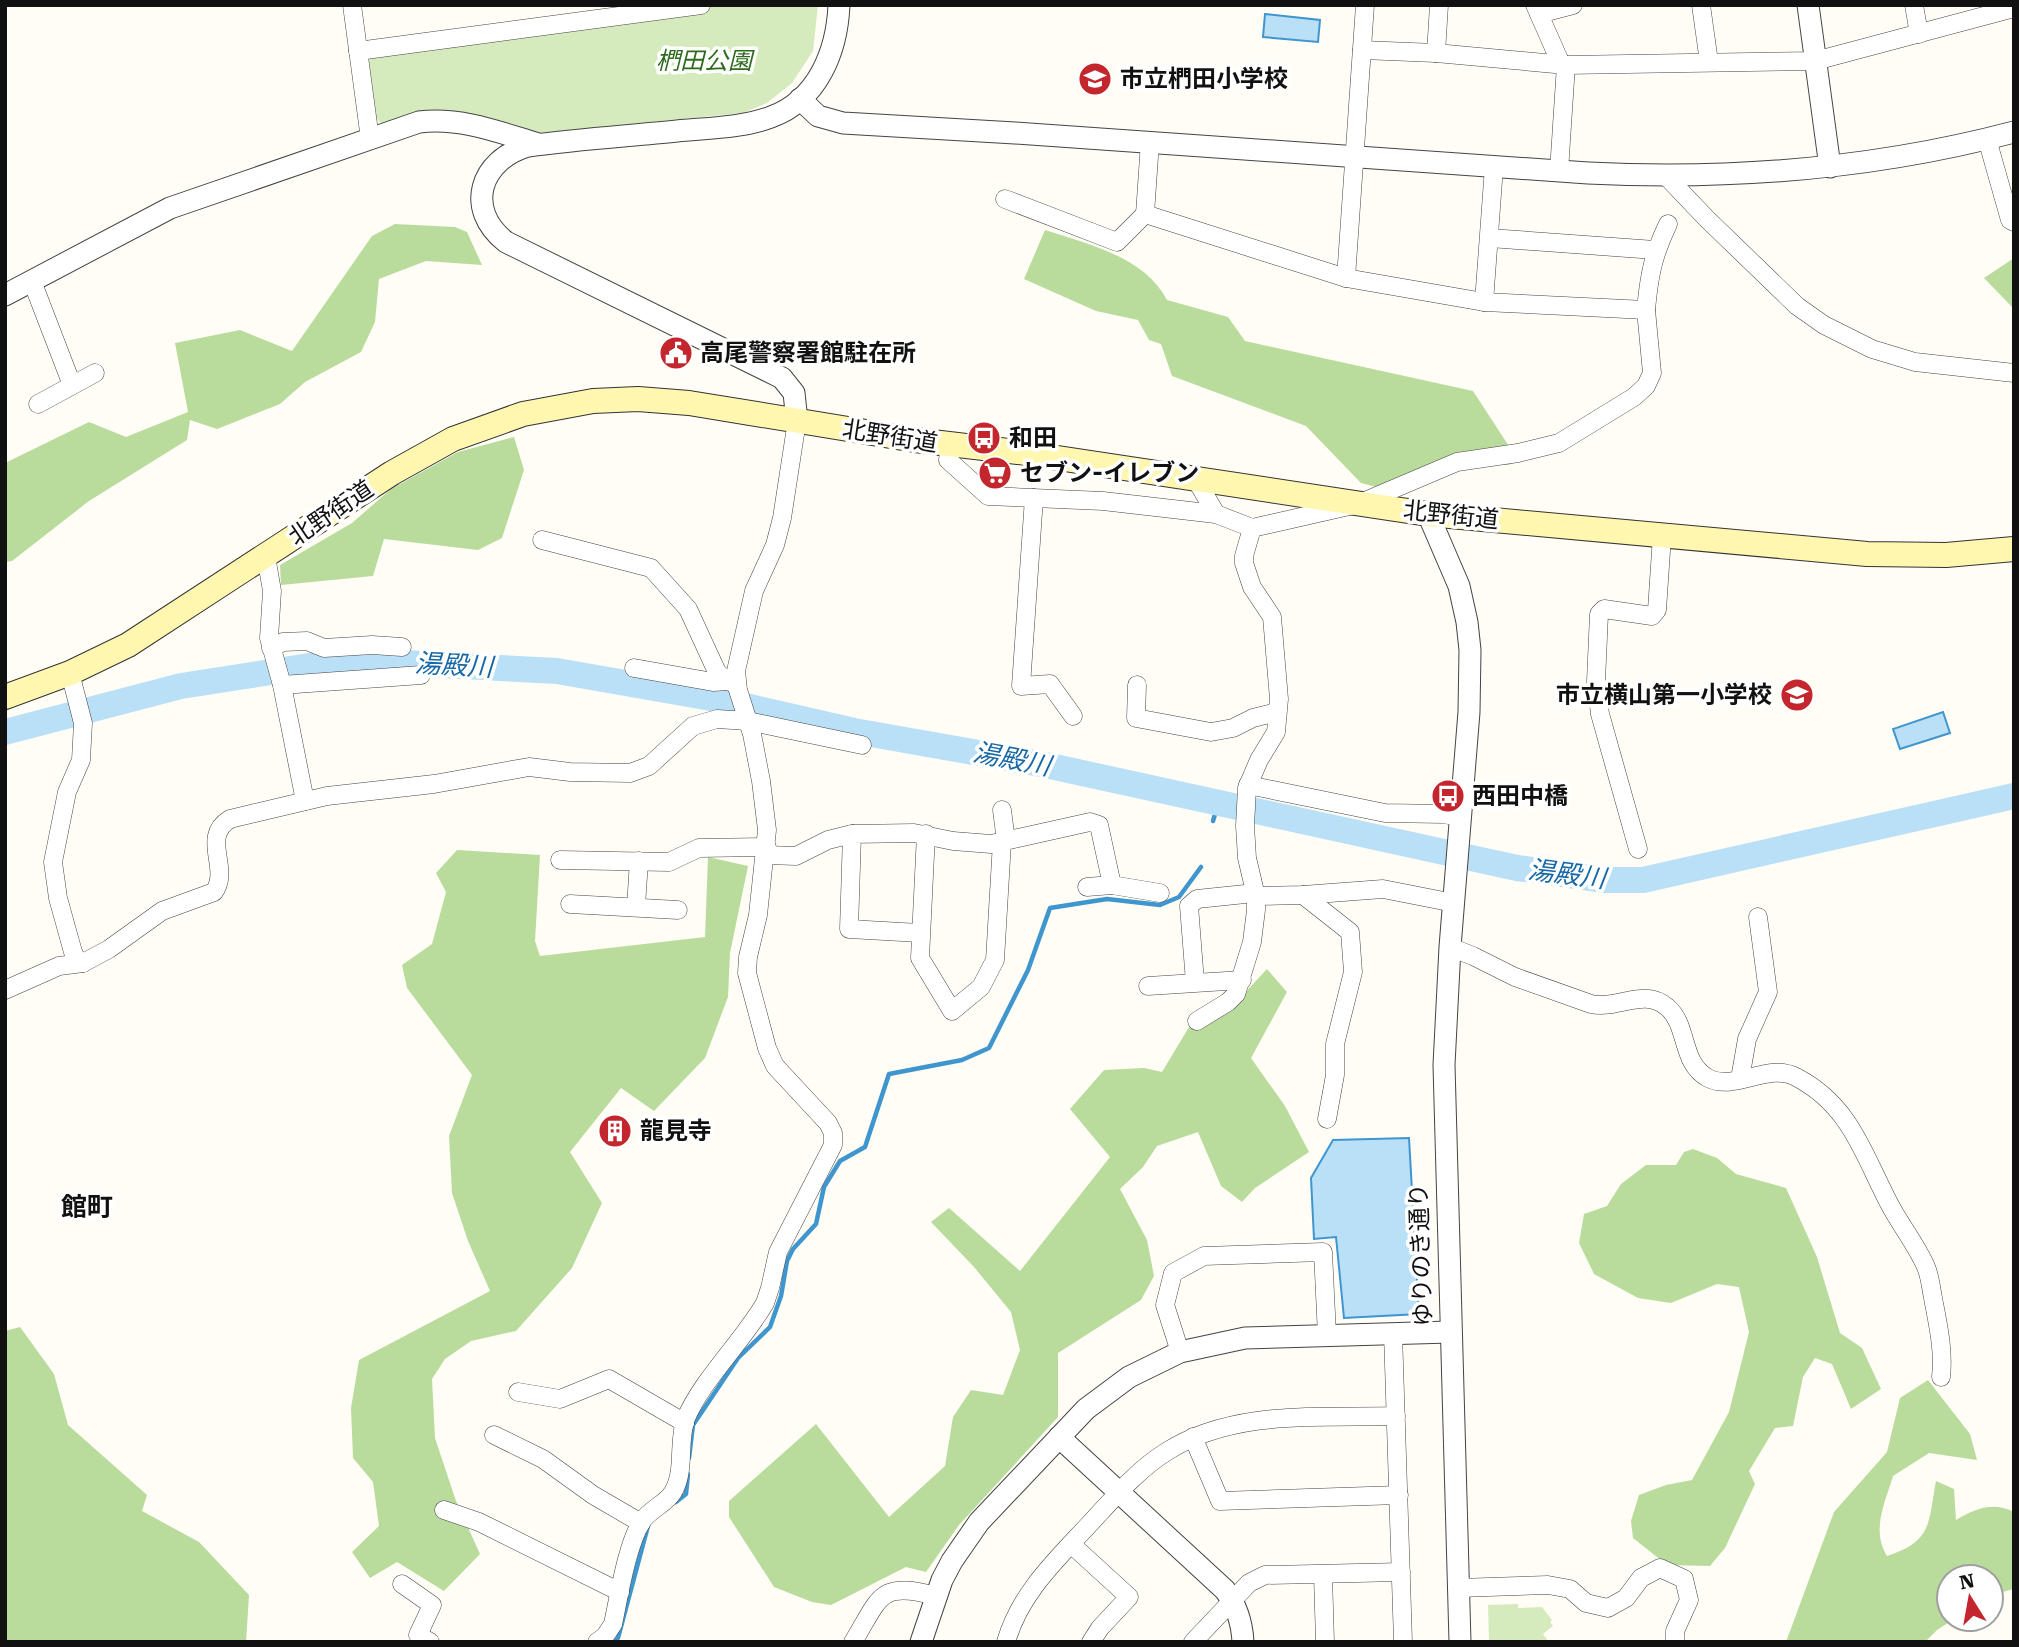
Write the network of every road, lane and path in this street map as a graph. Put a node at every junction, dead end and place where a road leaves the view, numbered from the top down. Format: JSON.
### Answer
{"nodes":[{"id":1,"x":352,"y":5,"type":"edge"},
{"id":2,"x":701,"y":5,"type":"edge"},
{"id":3,"x":839,"y":5,"type":"edge"},
{"id":4,"x":1352,"y":5,"type":"edge"},
{"id":5,"x":1439,"y":5,"type":"edge"},
{"id":6,"x":1573,"y":5,"type":"edge"},
{"id":7,"x":1701,"y":5,"type":"edge"},
{"id":8,"x":1808,"y":5,"type":"edge"},
{"id":9,"x":1914,"y":5,"type":"edge"},
{"id":10,"x":1364,"y":6,"type":"edge"},
{"id":11,"x":2014,"y":8,"type":"edge"},
{"id":12,"x":1537,"y":10,"type":"edge"},
{"id":13,"x":1919,"y":33,"type":"junction"},
{"id":14,"x":1362,"y":50,"type":"junction"},
{"id":15,"x":358,"y":51,"type":"junction"},
{"id":16,"x":1436,"y":53,"type":"junction"},
{"id":17,"x":1815,"y":61,"type":"junction"},
{"id":18,"x":1709,"y":62,"type":"junction"},
{"id":19,"x":1563,"y":65,"type":"junction"},
{"id":20,"x":800,"y":99,"type":"junction"},
{"id":21,"x":2014,"y":132,"type":"edge"},
{"id":22,"x":370,"y":139,"type":"junction"},
{"id":23,"x":1987,"y":139,"type":"junction"},
{"id":24,"x":1150,"y":142,"type":"junction"},
{"id":25,"x":540,"y":145,"type":"junction"},
{"id":26,"x":1354,"y":157,"type":"junction"},
{"id":27,"x":1494,"y":167,"type":"junction"},
{"id":28,"x":1830,"y":167,"type":"junction"},
{"id":29,"x":1559,"y":172,"type":"junction"},
{"id":30,"x":1666,"y":176,"type":"junction"},
{"id":31,"x":1005,"y":199,"type":"dead end"},
{"id":32,"x":1145,"y":214,"type":"junction"},
{"id":33,"x":2014,"y":222,"type":"edge"},
{"id":34,"x":1668,"y":224,"type":"dead end"},
{"id":35,"x":1490,"y":238,"type":"junction"},
{"id":36,"x":1655,"y":250,"type":"junction"},
{"id":37,"x":1346,"y":278,"type":"junction"},
{"id":38,"x":32,"y":281,"type":"junction"},
{"id":39,"x":5,"y":295,"type":"edge"},
{"id":40,"x":1484,"y":302,"type":"junction"},
{"id":41,"x":1646,"y":310,"type":"junction"},
{"id":42,"x":95,"y":373,"type":"dead end"},
{"id":43,"x":2014,"y":373,"type":"edge"},
{"id":44,"x":72,"y":386,"type":"junction"},
{"id":45,"x":38,"y":404,"type":"dead end"},
{"id":46,"x":797,"y":421,"type":"junction"},
{"id":47,"x":950,"y":445,"type":"junction"},
{"id":48,"x":1195,"y":478,"type":"junction"},
{"id":49,"x":1034,"y":498,"type":"junction"},
{"id":50,"x":1358,"y":504,"type":"junction"},
{"id":51,"x":1216,"y":514,"type":"junction"},
{"id":52,"x":1428,"y":514,"type":"junction"},
{"id":53,"x":1252,"y":528,"type":"junction"},
{"id":54,"x":1662,"y":536,"type":"junction"},
{"id":55,"x":541,"y":540,"type":"dead end"},
{"id":56,"x":2014,"y":549,"type":"edge"},
{"id":57,"x":266,"y":556,"type":"junction"},
{"id":58,"x":402,"y":647,"type":"dead end"},
{"id":59,"x":272,"y":652,"type":"junction"},
{"id":60,"x":634,"y":668,"type":"dead end"},
{"id":61,"x":70,"y":673,"type":"junction"},
{"id":62,"x":421,"y":675,"type":"dead end"},
{"id":63,"x":282,"y":683,"type":"junction"},
{"id":64,"x":733,"y":685,"type":"junction"},
{"id":65,"x":1137,"y":685,"type":"dead end"},
{"id":66,"x":5,"y":697,"type":"edge"},
{"id":67,"x":1277,"y":712,"type":"junction"},
{"id":68,"x":1073,"y":716,"type":"dead end"},
{"id":69,"x":747,"y":719,"type":"junction"},
{"id":70,"x":862,"y":745,"type":"dead end"},
{"id":71,"x":1248,"y":786,"type":"junction"},
{"id":72,"x":305,"y":800,"type":"junction"},
{"id":73,"x":1002,"y":810,"type":"dead end"},
{"id":74,"x":1461,"y":817,"type":"junction"},
{"id":75,"x":852,"y":834,"type":"junction"},
{"id":76,"x":926,"y":835,"type":"junction"},
{"id":77,"x":1004,"y":841,"type":"junction"},
{"id":78,"x":1638,"y":849,"type":"dead end"},
{"id":79,"x":766,"y":851,"type":"junction"},
{"id":80,"x":560,"y":860,"type":"dead end"},
{"id":81,"x":639,"y":861,"type":"junction"},
{"id":82,"x":1112,"y":885,"type":"junction"},
{"id":83,"x":1087,"y":887,"type":"dead end"},
{"id":84,"x":1160,"y":893,"type":"dead end"},
{"id":85,"x":1256,"y":894,"type":"junction"},
{"id":86,"x":1303,"y":895,"type":"junction"},
{"id":87,"x":1454,"y":903,"type":"junction"},
{"id":88,"x":570,"y":904,"type":"dead end"},
{"id":89,"x":636,"y":906,"type":"junction"},
{"id":90,"x":678,"y":910,"type":"dead end"},
{"id":91,"x":1758,"y":917,"type":"dead end"},
{"id":92,"x":920,"y":933,"type":"junction"},
{"id":93,"x":1450,"y":947,"type":"junction"},
{"id":94,"x":83,"y":963,"type":"junction"},
{"id":95,"x":1242,"y":979,"type":"junction"},
{"id":96,"x":1195,"y":982,"type":"junction"},
{"id":97,"x":1148,"y":986,"type":"dead end"},
{"id":98,"x":5,"y":990,"type":"edge"},
{"id":99,"x":1197,"y":1021,"type":"dead end"},
{"id":100,"x":1740,"y":1079,"type":"junction"},
{"id":101,"x":1327,"y":1119,"type":"dead end"},
{"id":102,"x":1450,"y":1332,"type":"junction"},
{"id":103,"x":1393,"y":1333,"type":"junction"},
{"id":104,"x":1327,"y":1335,"type":"junction"},
{"id":105,"x":1180,"y":1352,"type":"junction"},
{"id":106,"x":1941,"y":1377,"type":"dead end"},
{"id":107,"x":518,"y":1392,"type":"dead end"},
{"id":108,"x":1396,"y":1416,"type":"junction"},
{"id":109,"x":685,"y":1423,"type":"junction"},
{"id":110,"x":494,"y":1435,"type":"dead end"},
{"id":111,"x":1059,"y":1437,"type":"junction"},
{"id":112,"x":1192,"y":1437,"type":"junction"},
{"id":113,"x":1120,"y":1493,"type":"junction"},
{"id":114,"x":1399,"y":1495,"type":"junction"},
{"id":115,"x":444,"y":1510,"type":"dead end"},
{"id":116,"x":641,"y":1523,"type":"junction"},
{"id":117,"x":1071,"y":1544,"type":"junction"},
{"id":118,"x":1401,"y":1572,"type":"junction"},
{"id":119,"x":1323,"y":1574,"type":"junction"},
{"id":120,"x":402,"y":1584,"type":"dead end"},
{"id":121,"x":1458,"y":1588,"type":"junction"},
{"id":122,"x":620,"y":1592,"type":"junction"},
{"id":123,"x":936,"y":1595,"type":"junction"},
{"id":124,"x":1233,"y":1600,"type":"junction"},
{"id":125,"x":430,"y":1642,"type":"edge"},
{"id":126,"x":597,"y":1642,"type":"edge"},
{"id":127,"x":853,"y":1642,"type":"edge"},
{"id":128,"x":922,"y":1642,"type":"edge"},
{"id":129,"x":1006,"y":1642,"type":"edge"},
{"id":130,"x":1091,"y":1642,"type":"edge"},
{"id":131,"x":1193,"y":1642,"type":"edge"},
{"id":132,"x":1243,"y":1642,"type":"edge"},
{"id":133,"x":1325,"y":1642,"type":"edge"},
{"id":134,"x":1403,"y":1642,"type":"edge"},
{"id":135,"x":1460,"y":1642,"type":"edge"},
{"id":136,"x":1675,"y":1642,"type":"edge"}],
"edges":[{"from":1,"to":15,"type":"street"},
{"from":2,"to":15,"type":"street"},
{"from":3,"to":20,"type":"street"},
{"from":4,"to":10,"type":"street"},
{"from":5,"to":16,"type":"street"},
{"from":6,"to":12,"type":"street"},
{"from":7,"to":18,"type":"street"},
{"from":8,"to":17,"type":"street"},
{"from":9,"to":13,"type":"street"},
{"from":10,"to":14,"type":"street"},
{"from":11,"to":13,"type":"street"},
{"from":12,"to":19,"type":"street"},
{"from":13,"to":17,"type":"street"},
{"from":14,"to":16,"type":"street"},
{"from":14,"to":26,"type":"street"},
{"from":15,"to":22,"type":"street"},
{"from":16,"to":19,"type":"street"},
{"from":17,"to":18,"type":"street"},
{"from":17,"to":28,"type":"street"},
{"from":18,"to":19,"type":"street"},
{"from":19,"to":29,"type":"street"},
{"from":20,"to":24,"type":"street"},
{"from":20,"to":25,"type":"street"},
{"from":21,"to":23,"type":"street"},
{"from":22,"to":25,"type":"street"},
{"from":22,"to":38,"type":"street"},
{"from":23,"to":28,"type":"street"},
{"from":23,"to":33,"type":"street"},
{"from":24,"to":26,"type":"street"},
{"from":24,"to":32,"type":"street"},
{"from":25,"to":46,"type":"street"},
{"from":26,"to":27,"type":"street"},
{"from":26,"to":37,"type":"street"},
{"from":27,"to":29,"type":"street"},
{"from":27,"to":35,"type":"street"},
{"from":28,"to":30,"type":"street"},
{"from":29,"to":30,"type":"street"},
{"from":30,"to":43,"type":"street"},
{"from":31,"to":32,"type":"street"},
{"from":32,"to":37,"type":"street"},
{"from":34,"to":36,"type":"street"},
{"from":35,"to":36,"type":"street"},
{"from":35,"to":40,"type":"street"},
{"from":36,"to":41,"type":"street"},
{"from":37,"to":40,"type":"street"},
{"from":38,"to":39,"type":"street"},
{"from":38,"to":44,"type":"street"},
{"from":40,"to":41,"type":"street"},
{"from":41,"to":50,"type":"street"},
{"from":42,"to":44,"type":"street"},
{"from":44,"to":45,"type":"street"},
{"from":46,"to":47,"type":"main road","name":"北野街道"},
{"from":46,"to":57,"type":"main road","name":"北野街道"},
{"from":46,"to":64,"type":"street"},
{"from":47,"to":48,"type":"main road","name":"北野街道"},
{"from":47,"to":49,"type":"street"},
{"from":48,"to":50,"type":"main road","name":"北野街道"},
{"from":48,"to":51,"type":"street"},
{"from":49,"to":51,"type":"street"},
{"from":49,"to":68,"type":"street"},
{"from":50,"to":52,"type":"main road","name":"北野街道"},
{"from":50,"to":53,"type":"street"},
{"from":51,"to":53,"type":"street"},
{"from":52,"to":54,"type":"main road","name":"北野街道"},
{"from":52,"to":74,"type":"street"},
{"from":53,"to":67,"type":"street"},
{"from":54,"to":56,"type":"main road","name":"北野街道"},
{"from":54,"to":78,"type":"street"},
{"from":55,"to":64,"type":"street"},
{"from":57,"to":59,"type":"street"},
{"from":57,"to":61,"type":"main road","name":"北野街道"},
{"from":58,"to":59,"type":"street"},
{"from":59,"to":63,"type":"street"},
{"from":60,"to":64,"type":"street"},
{"from":61,"to":66,"type":"main road","name":"北野街道"},
{"from":61,"to":94,"type":"street"},
{"from":62,"to":63,"type":"street"},
{"from":63,"to":72,"type":"street"},
{"from":64,"to":69,"type":"street"},
{"from":65,"to":67,"type":"street"},
{"from":67,"to":71,"type":"street"},
{"from":69,"to":70,"type":"street"},
{"from":69,"to":72,"type":"street"},
{"from":69,"to":79,"type":"street"},
{"from":71,"to":74,"type":"street"},
{"from":71,"to":85,"type":"street"},
{"from":72,"to":94,"type":"street"},
{"from":73,"to":77,"type":"street"},
{"from":74,"to":87,"type":"street","name":"ゆりのき通り"},
{"from":75,"to":76,"type":"street"},
{"from":75,"to":79,"type":"street"},
{"from":75,"to":92,"type":"street"},
{"from":76,"to":77,"type":"street"},
{"from":76,"to":92,"type":"street"},
{"from":77,"to":82,"type":"street"},
{"from":77,"to":92,"type":"street"},
{"from":79,"to":81,"type":"street"},
{"from":79,"to":109,"type":"street"},
{"from":80,"to":81,"type":"street"},
{"from":81,"to":89,"type":"street"},
{"from":82,"to":83,"type":"street"},
{"from":82,"to":84,"type":"street"},
{"from":85,"to":86,"type":"street"},
{"from":85,"to":95,"type":"street"},
{"from":85,"to":96,"type":"street"},
{"from":86,"to":87,"type":"street"},
{"from":86,"to":101,"type":"street"},
{"from":87,"to":93,"type":"street","name":"ゆりのき通り"},
{"from":88,"to":89,"type":"street"},
{"from":89,"to":90,"type":"street"},
{"from":91,"to":100,"type":"street"},
{"from":93,"to":100,"type":"street"},
{"from":93,"to":102,"type":"street","name":"ゆりのき通り"},
{"from":94,"to":98,"type":"street"},
{"from":95,"to":96,"type":"street"},
{"from":95,"to":99,"type":"street"},
{"from":96,"to":97,"type":"street"},
{"from":100,"to":106,"type":"street"},
{"from":102,"to":103,"type":"street"},
{"from":102,"to":121,"type":"street","name":"ゆりのき通り"},
{"from":103,"to":104,"type":"street"},
{"from":103,"to":108,"type":"street"},
{"from":104,"to":105,"type":"street"},
{"from":104,"to":105,"type":"street"},
{"from":105,"to":111,"type":"street"},
{"from":107,"to":109,"type":"street"},
{"from":108,"to":112,"type":"street"},
{"from":108,"to":114,"type":"street"},
{"from":109,"to":116,"type":"street"},
{"from":110,"to":116,"type":"street"},
{"from":111,"to":113,"type":"street"},
{"from":111,"to":123,"type":"street"},
{"from":112,"to":113,"type":"street"},
{"from":112,"to":114,"type":"street"},
{"from":113,"to":117,"type":"street"},
{"from":113,"to":124,"type":"street"},
{"from":114,"to":118,"type":"street"},
{"from":115,"to":122,"type":"street"},
{"from":116,"to":122,"type":"street"},
{"from":117,"to":129,"type":"street"},
{"from":117,"to":130,"type":"street"},
{"from":118,"to":119,"type":"street"},
{"from":118,"to":134,"type":"street"},
{"from":119,"to":124,"type":"street"},
{"from":119,"to":133,"type":"street"},
{"from":120,"to":125,"type":"street"},
{"from":121,"to":135,"type":"street","name":"ゆりのき通り"},
{"from":121,"to":136,"type":"street"},
{"from":122,"to":126,"type":"street"},
{"from":123,"to":127,"type":"street"},
{"from":123,"to":128,"type":"street"},
{"from":124,"to":131,"type":"street"},
{"from":124,"to":132,"type":"street"}]}
